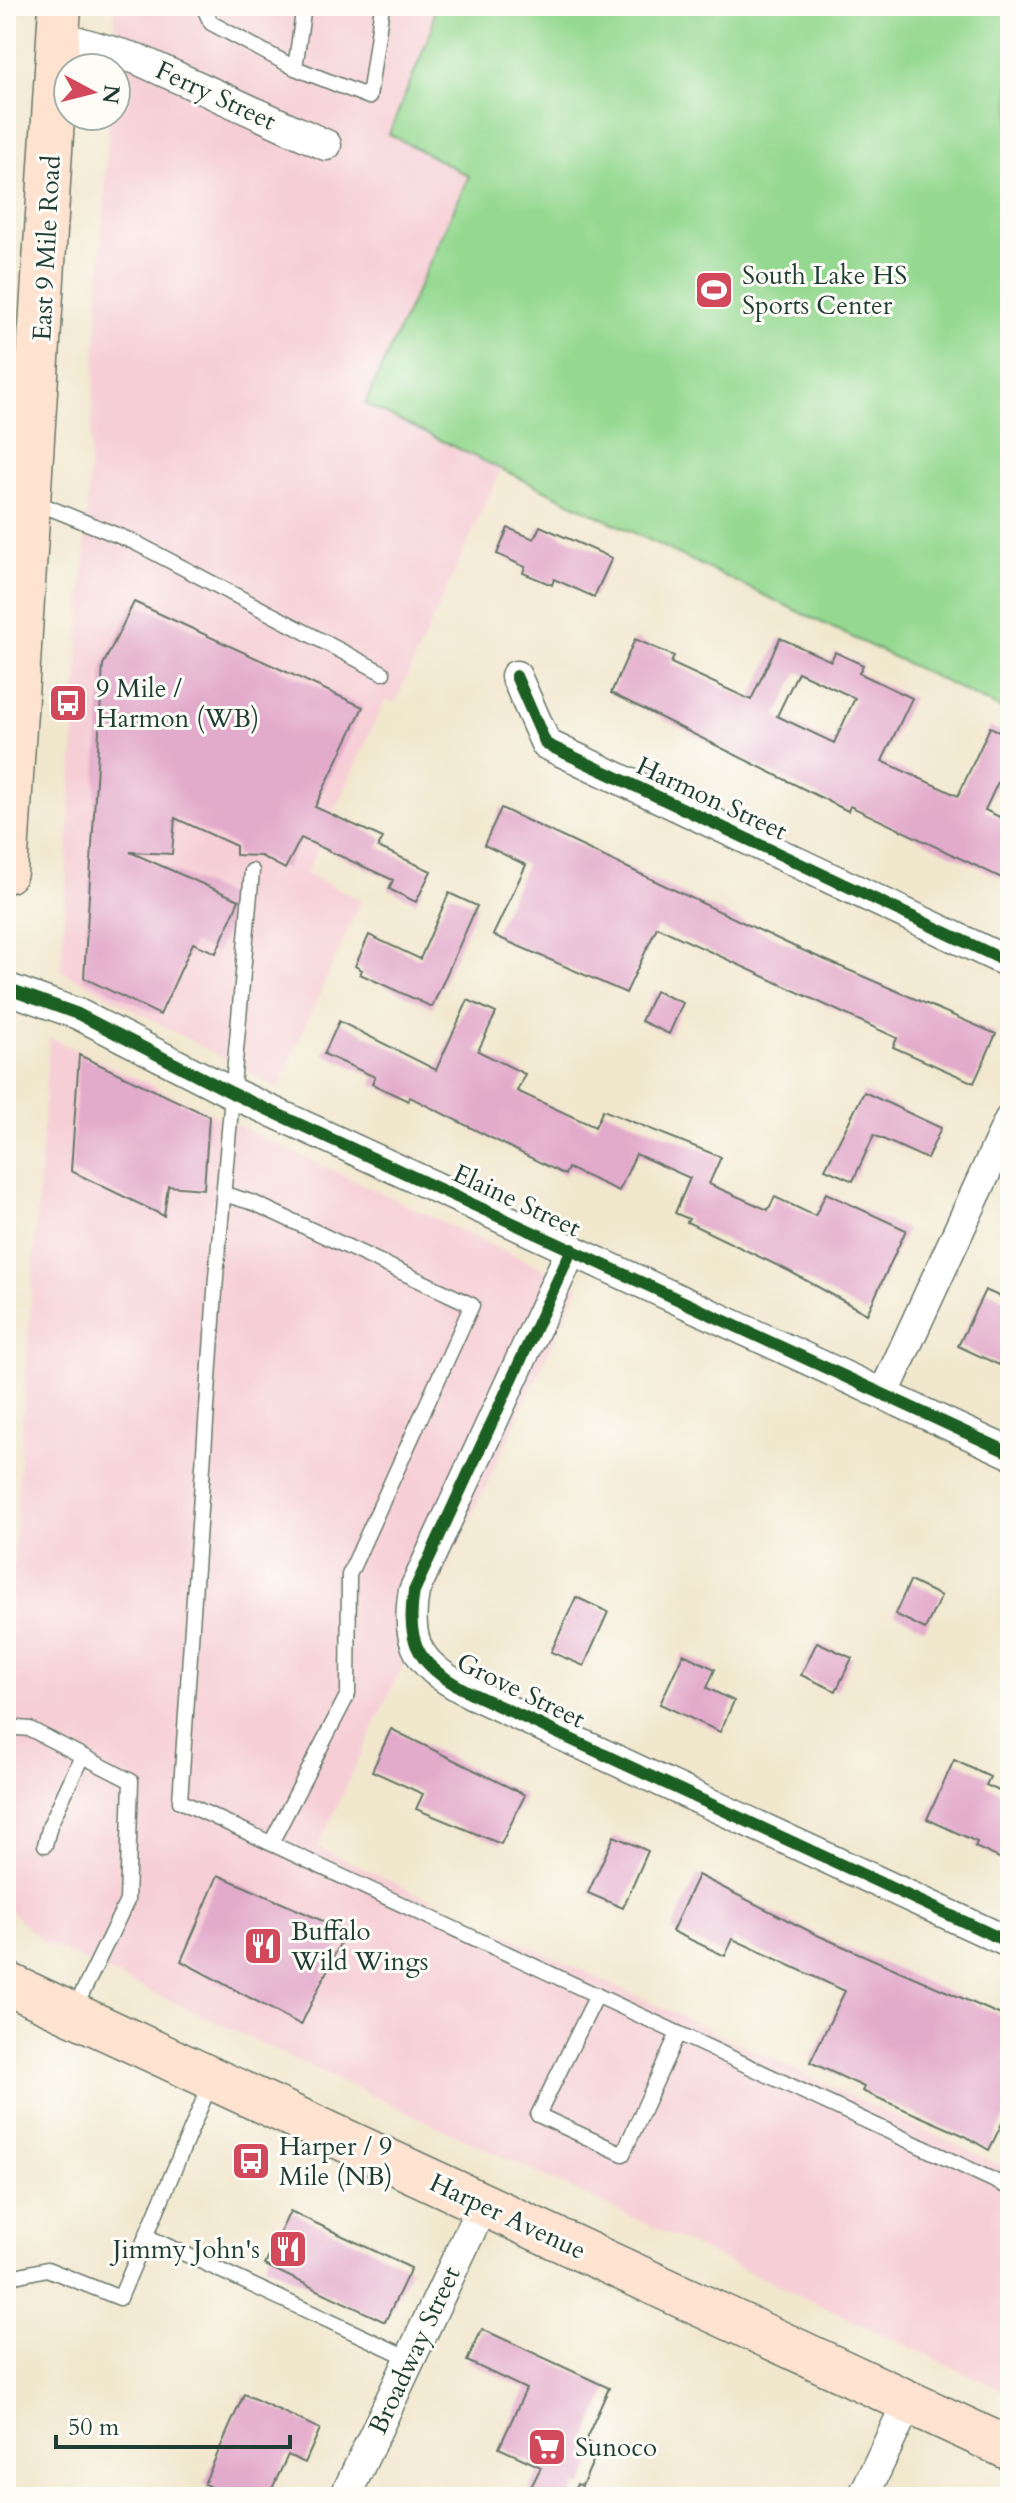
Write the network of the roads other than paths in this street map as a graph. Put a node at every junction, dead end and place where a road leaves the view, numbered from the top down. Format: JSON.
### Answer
{"nodes":[{"id":1,"x":203,"y":6,"type":"edge"},
{"id":2,"x":304,"y":6,"type":"edge"},
{"id":3,"x":382,"y":6,"type":"edge"},
{"id":4,"x":59,"y":21,"type":"edge"},
{"id":5,"x":295,"y":68,"type":"junction"},
{"id":6,"x":326,"y":145,"type":"dead end"},
{"id":7,"x":18,"y":495,"type":"edge"},
{"id":8,"x":383,"y":673,"type":"dead end"},
{"id":9,"x":516,"y":676,"type":"dead end"},
{"id":10,"x":11,"y":706,"type":"edge"},
{"id":11,"x":252,"y":871,"type":"dead end"},
{"id":12,"x":6,"y":872,"type":"edge"},
{"id":13,"x":1010,"y":963,"type":"edge"},
{"id":14,"x":6,"y":988,"type":"edge"},
{"id":15,"x":232,"y":1093,"type":"junction"},
{"id":16,"x":1010,"y":1119,"type":"edge"},
{"id":17,"x":224,"y":1194,"type":"junction"},
{"id":18,"x":572,"y":1249,"type":"junction"},
{"id":19,"x":884,"y":1393,"type":"junction"},
{"id":20,"x":1010,"y":1453,"type":"edge"},
{"id":21,"x":6,"y":1727,"type":"edge"},
{"id":22,"x":82,"y":1756,"type":"junction"},
{"id":23,"x":271,"y":1843,"type":"junction"},
{"id":24,"x":45,"y":1845,"type":"dead end"},
{"id":25,"x":1010,"y":1943,"type":"edge"},
{"id":26,"x":6,"y":1983,"type":"edge"},
{"id":27,"x":597,"y":1995,"type":"junction"},
{"id":28,"x":73,"y":2013,"type":"junction"},
{"id":29,"x":678,"y":2033,"type":"junction"},
{"id":30,"x":213,"y":2078,"type":"junction"},
{"id":31,"x":1010,"y":2188,"type":"edge"},
{"id":32,"x":483,"y":2204,"type":"junction"},
{"id":33,"x":146,"y":2236,"type":"junction"},
{"id":34,"x":6,"y":2278,"type":"edge"},
{"id":35,"x":409,"y":2358,"type":"junction"},
{"id":36,"x":908,"y":2402,"type":"junction"},
{"id":37,"x":1010,"y":2449,"type":"edge"},
{"id":38,"x":345,"y":2497,"type":"edge"},
{"id":39,"x":863,"y":2497,"type":"edge"}],
"edges":[{"from":1,"to":5,"type":"lane"},
{"from":2,"to":5,"type":"lane"},
{"from":3,"to":5,"type":"lane"},
{"from":4,"to":6,"type":"street","name":"Ferry Street"},
{"from":4,"to":7,"type":"main road","name":"East 9 Mile Road"},
{"from":7,"to":8,"type":"lane"},
{"from":7,"to":10,"type":"main road","name":"East 9 Mile Road"},
{"from":9,"to":13,"type":"street","name":"Harmon Street"},
{"from":10,"to":12,"type":"main road","name":"East 9 Mile Road"},
{"from":11,"to":15,"type":"lane"},
{"from":14,"to":15,"type":"street","name":"Elaine Street"},
{"from":15,"to":17,"type":"lane"},
{"from":15,"to":18,"type":"street","name":"Elaine Street"},
{"from":16,"to":19,"type":"street"},
{"from":17,"to":23,"type":"lane"},
{"from":17,"to":23,"type":"lane"},
{"from":18,"to":19,"type":"street","name":"Elaine Street"},
{"from":18,"to":25,"type":"street","name":"Grove Street"},
{"from":19,"to":20,"type":"street","name":"Elaine Street"},
{"from":21,"to":22,"type":"lane"},
{"from":22,"to":24,"type":"lane"},
{"from":22,"to":28,"type":"lane"},
{"from":23,"to":27,"type":"lane"},
{"from":26,"to":28,"type":"main road","name":"Harper Avenue"},
{"from":27,"to":29,"type":"lane"},
{"from":27,"to":29,"type":"lane"},
{"from":28,"to":30,"type":"main road","name":"Harper Avenue"},
{"from":29,"to":31,"type":"lane"},
{"from":30,"to":32,"type":"main road","name":"Harper Avenue"},
{"from":30,"to":33,"type":"lane"},
{"from":32,"to":35,"type":"street","name":"Broadway Street"},
{"from":32,"to":36,"type":"main road","name":"Harper Avenue"},
{"from":33,"to":34,"type":"lane"},
{"from":33,"to":35,"type":"lane"},
{"from":35,"to":38,"type":"street","name":"Broadway Street"},
{"from":36,"to":37,"type":"main road","name":"Harper Avenue"},
{"from":36,"to":39,"type":"street"}]}
